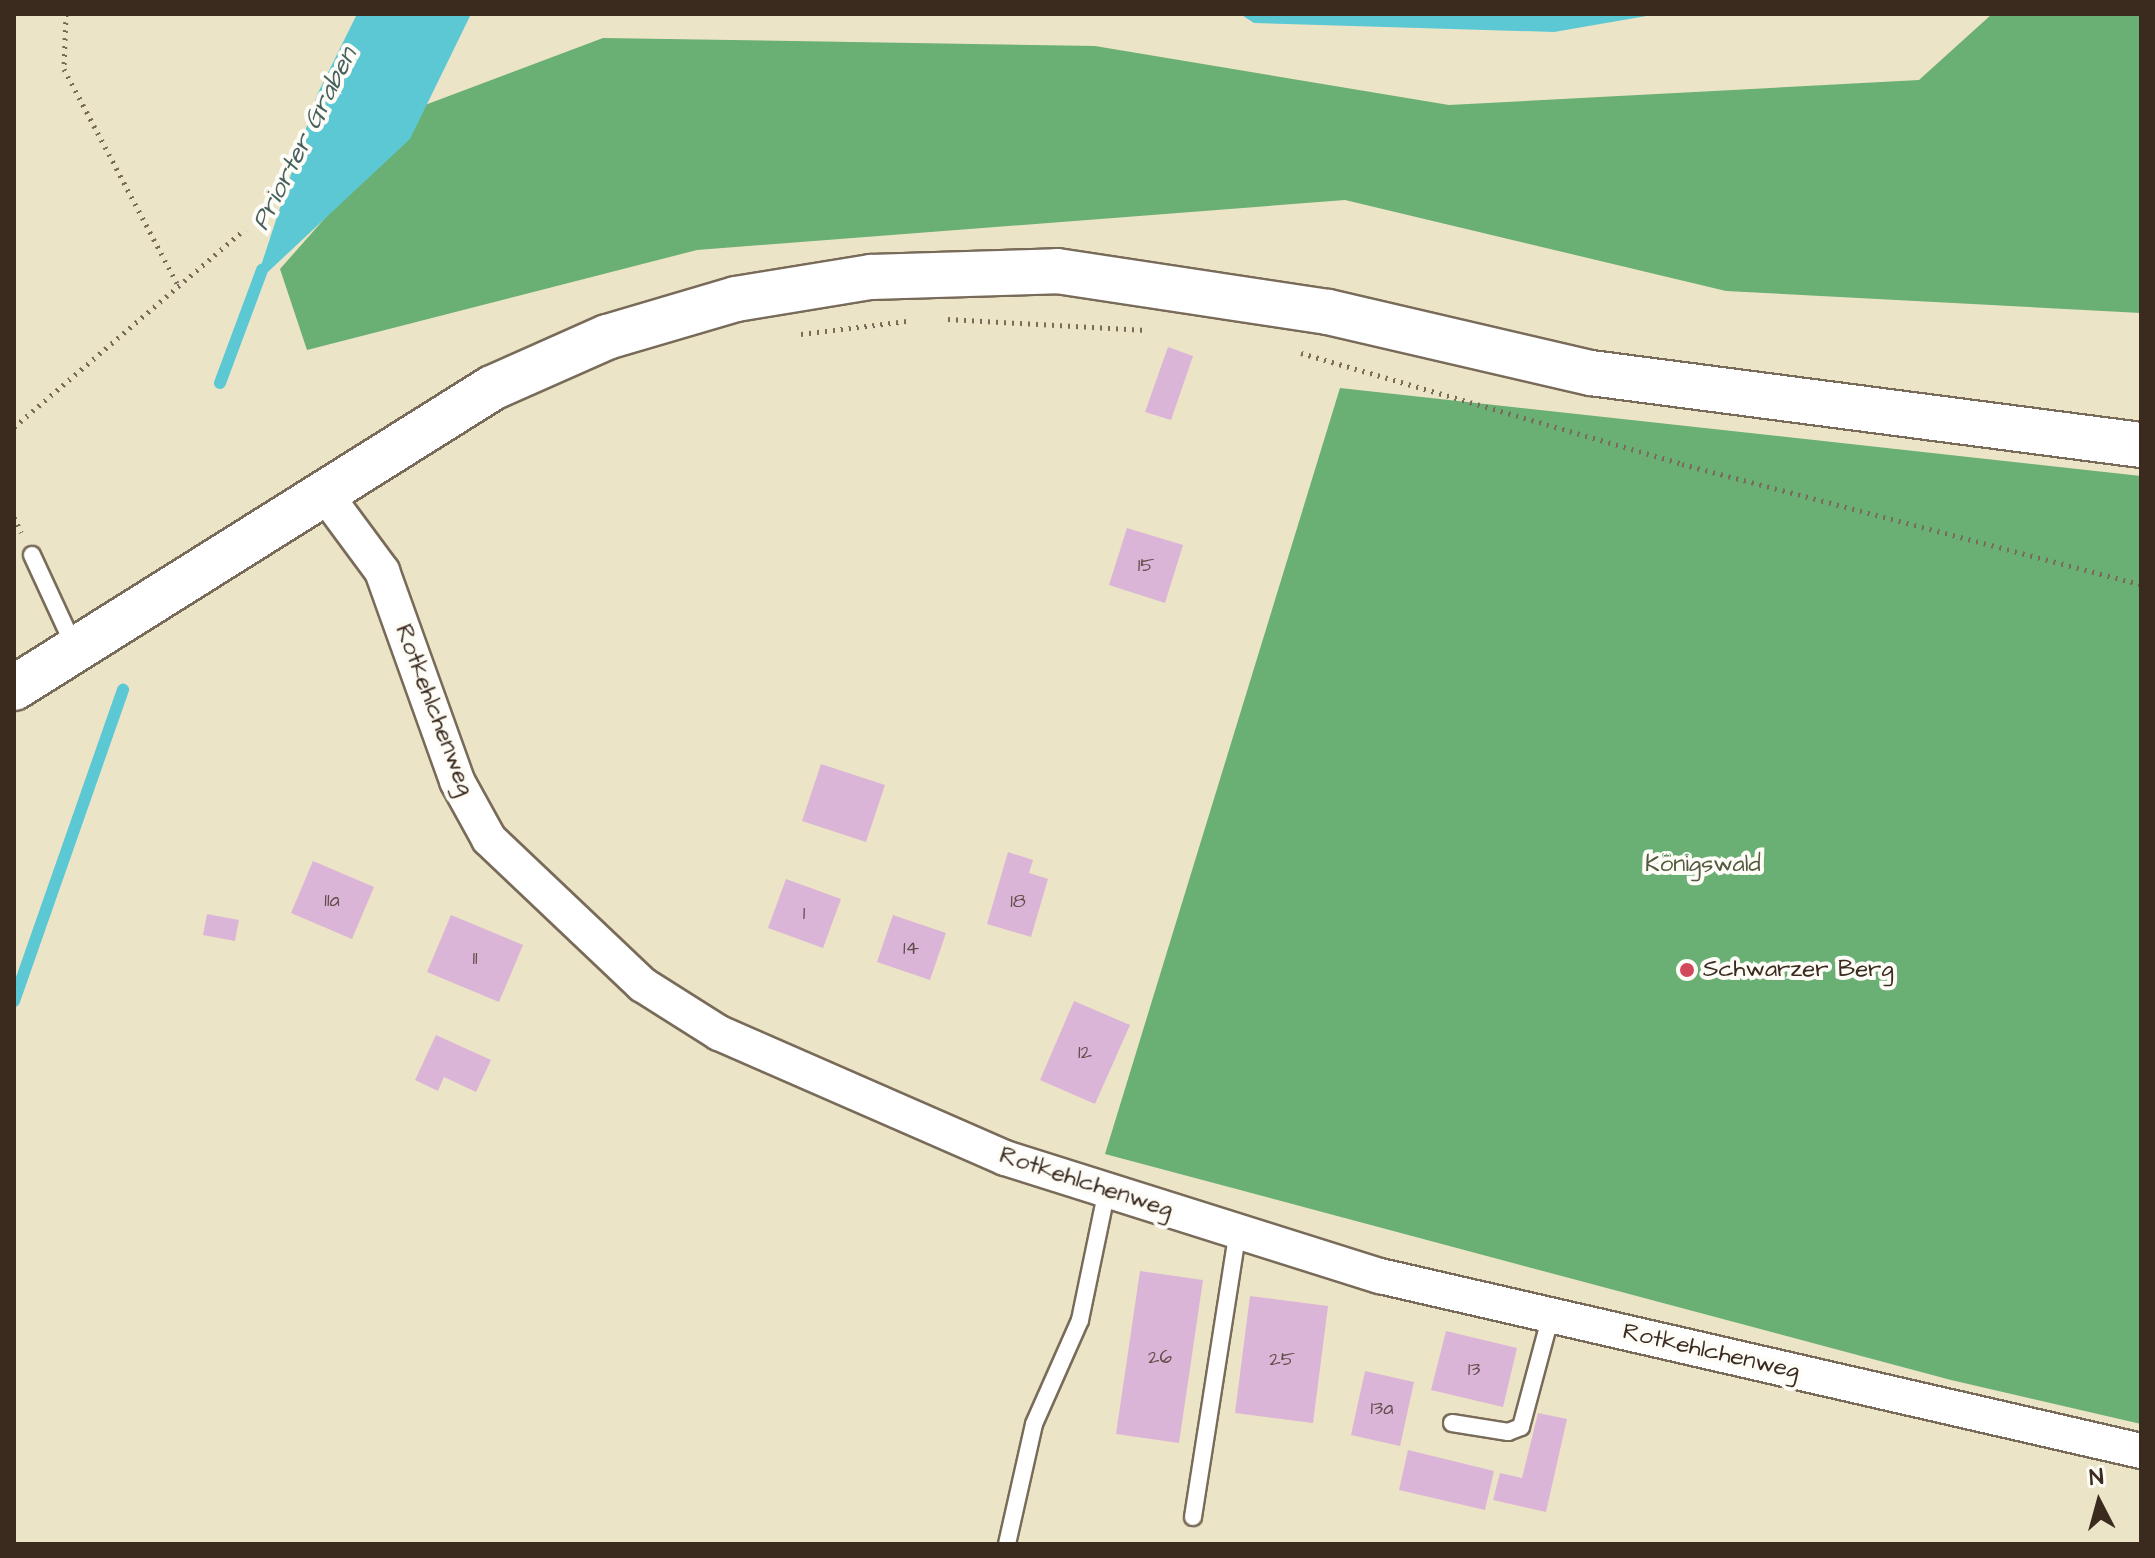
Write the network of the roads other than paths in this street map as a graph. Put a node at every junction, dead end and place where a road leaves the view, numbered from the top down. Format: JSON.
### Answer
{"nodes":[{"id":1,"x":2141,"y":445,"type":"edge"},
{"id":2,"x":322,"y":490,"type":"junction"},
{"id":3,"x":32,"y":555,"type":"dead end"},
{"id":4,"x":75,"y":648,"type":"junction"},
{"id":5,"x":14,"y":688,"type":"edge"},
{"id":6,"x":1107,"y":1190,"type":"junction"},
{"id":7,"x":1238,"y":1231,"type":"junction"},
{"id":8,"x":1551,"y":1315,"type":"junction"},
{"id":9,"x":1452,"y":1423,"type":"dead end"},
{"id":10,"x":2141,"y":1451,"type":"edge"},
{"id":11,"x":1193,"y":1517,"type":"dead end"},
{"id":12,"x":1007,"y":1544,"type":"edge"}],
"edges":[{"from":1,"to":2,"type":"main road"},
{"from":2,"to":4,"type":"main road"},
{"from":2,"to":6,"type":"street","name":"Rotkehlchenweg"},
{"from":3,"to":4,"type":"lane"},
{"from":4,"to":5,"type":"main road"},
{"from":6,"to":7,"type":"street","name":"Rotkehlchenweg"},
{"from":6,"to":12,"type":"lane"},
{"from":7,"to":8,"type":"street","name":"Rotkehlchenweg"},
{"from":7,"to":11,"type":"lane"},
{"from":8,"to":9,"type":"lane"},
{"from":8,"to":10,"type":"street","name":"Rotkehlchenweg"}]}
